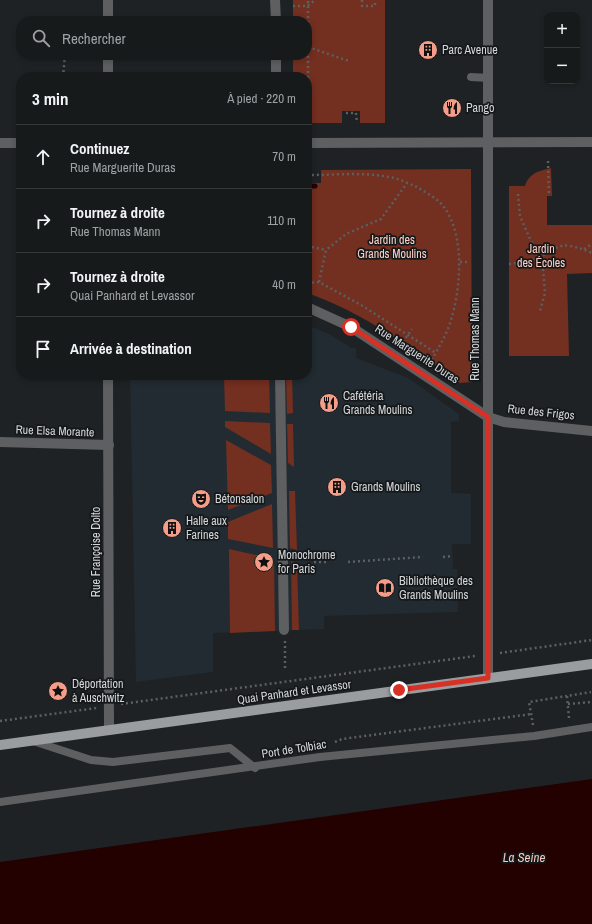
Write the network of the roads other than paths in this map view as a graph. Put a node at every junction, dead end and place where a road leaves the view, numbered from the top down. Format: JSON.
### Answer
{"nodes":[{"id":1,"x":108,"y":0,"type":"edge"},
{"id":2,"x":276,"y":0,"type":"edge"},
{"id":3,"x":488,"y":0,"type":"edge"},
{"id":4,"x":108,"y":16,"type":"edge"},
{"id":5,"x":276,"y":16,"type":"edge"},
{"id":6,"x":108,"y":60,"type":"edge"},
{"id":7,"x":276,"y":60,"type":"edge"},
{"id":8,"x":108,"y":72,"type":"edge"},
{"id":9,"x":276,"y":72,"type":"edge"},
{"id":10,"x":471,"y":78,"type":"dead end"},
{"id":11,"x":488,"y":78,"type":"junction"},
{"id":12,"x":488,"y":142,"type":"junction"},
{"id":13,"x":592,"y":142,"type":"edge"},
{"id":14,"x":16,"y":143,"type":"edge"},
{"id":15,"x":312,"y":143,"type":"edge"},
{"id":16,"x":0,"y":144,"type":"edge"},
{"id":17,"x":312,"y":309,"type":"edge"},
{"id":18,"x":108,"y":380,"type":"edge"},
{"id":19,"x":280,"y":380,"type":"edge"},
{"id":20,"x":488,"y":417,"type":"junction"},
{"id":21,"x":592,"y":431,"type":"edge"},
{"id":22,"x":0,"y":442,"type":"edge"},
{"id":23,"x":109,"y":445,"type":"junction"},
{"id":24,"x":284,"y":630,"type":"road end"},
{"id":25,"x":592,"y":664,"type":"edge"},
{"id":26,"x":488,"y":678,"type":"junction"},
{"id":27,"x":592,"y":727,"type":"edge"},
{"id":28,"x":109,"y":730,"type":"junction"},
{"id":29,"x":30,"y":740,"type":"junction"},
{"id":30,"x":0,"y":745,"type":"edge"},
{"id":31,"x":255,"y":768,"type":"junction"},
{"id":32,"x":0,"y":802,"type":"edge"}],
"edges":[{"from":1,"to":4,"type":"street"},
{"from":2,"to":5,"type":"street"},
{"from":3,"to":11,"type":"street","name":"Rue Thomas Mann"},
{"from":6,"to":8,"type":"street"},
{"from":7,"to":9,"type":"street"},
{"from":10,"to":11,"type":"lane"},
{"from":11,"to":12,"type":"street","name":"Rue Thomas Mann"},
{"from":12,"to":13,"type":"street"},
{"from":12,"to":15,"type":"street"},
{"from":12,"to":20,"type":"street","name":"Rue Thomas Mann"},
{"from":14,"to":16,"type":"street"},
{"from":17,"to":20,"type":"street","name":"Rue Marguerite Duras"},
{"from":18,"to":23,"type":"street","name":"Rue Françoise Dolto"},
{"from":19,"to":24,"type":"street"},
{"from":20,"to":21,"type":"street","name":"Rue des Frigos"},
{"from":20,"to":26,"type":"street","name":"Rue Thomas Mann"},
{"from":22,"to":23,"type":"street","name":"Rue Elsa Morante"},
{"from":23,"to":28,"type":"street","name":"Rue Françoise Dolto"},
{"from":25,"to":26,"type":"main road","name":"Quai Panhard et Levassor"},
{"from":26,"to":28,"type":"main road","name":"Quai Panhard et Levassor"},
{"from":27,"to":31,"type":"lane","name":"Port de Tolbiac"},
{"from":28,"to":29,"type":"main road","name":"Quai Panhard et Levassor"},
{"from":29,"to":30,"type":"main road","name":"Quai Panhard et Levassor"},
{"from":29,"to":31,"type":"lane"},
{"from":31,"to":32,"type":"lane","name":"Port de Tolbiac"}]}
